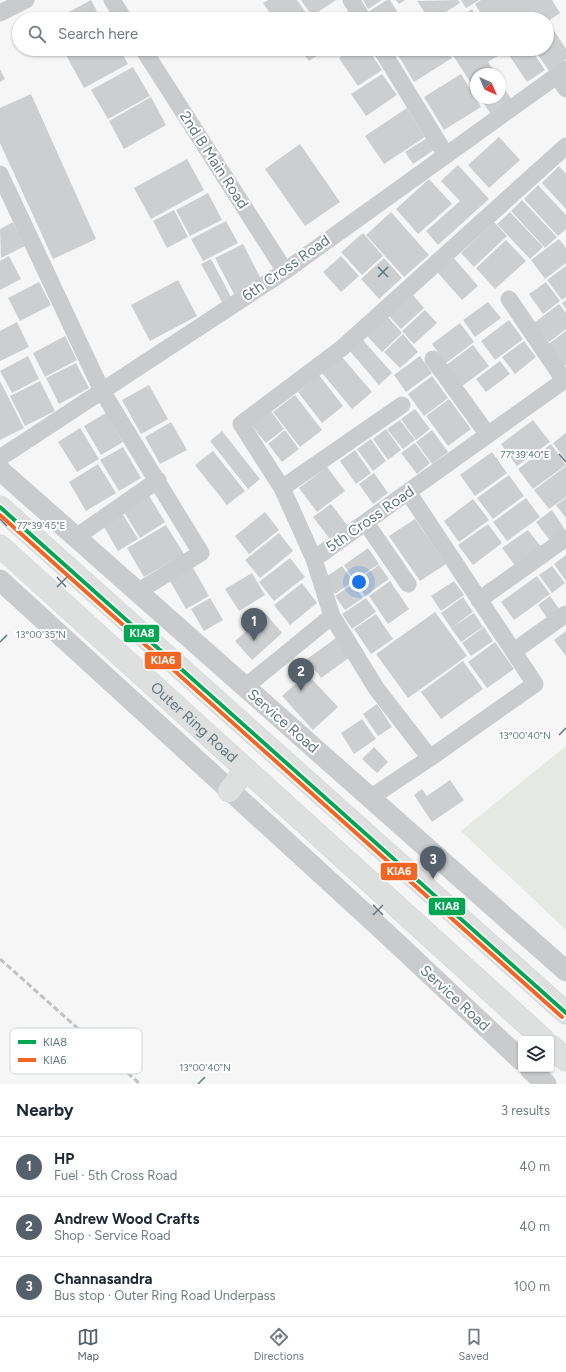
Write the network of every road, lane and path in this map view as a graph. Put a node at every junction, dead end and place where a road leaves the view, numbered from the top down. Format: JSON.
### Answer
{"nodes":[{"id":1,"x":26,"y":0,"type":"edge"},
{"id":2,"x":112,"y":0,"type":"edge"},
{"id":3,"x":352,"y":0,"type":"edge"},
{"id":4,"x":120,"y":12,"type":"edge"},
{"id":5,"x":359,"y":12,"type":"edge"},
{"id":6,"x":0,"y":13,"type":"edge"},
{"id":7,"x":147,"y":56,"type":"edge"},
{"id":8,"x":385,"y":56,"type":"edge"},
{"id":9,"x":563,"y":78,"type":"edge"},
{"id":10,"x":566,"y":146,"type":"edge"},
{"id":11,"x":446,"y":155,"type":"junction"},
{"id":12,"x":0,"y":174,"type":"edge"},
{"id":13,"x":285,"y":271,"type":"junction"},
{"id":14,"x":509,"y":299,"type":"dead end"},
{"id":15,"x":433,"y":359,"type":"dead end"},
{"id":16,"x":565,"y":379,"type":"edge"},
{"id":17,"x":102,"y":391,"type":"junction"},
{"id":18,"x":402,"y":404,"type":"dead end"},
{"id":19,"x":488,"y":435,"type":"junction"},
{"id":20,"x":0,"y":458,"type":"edge"},
{"id":21,"x":0,"y":470,"type":"edge"},
{"id":22,"x":158,"y":480,"type":"junction"},
{"id":23,"x":282,"y":488,"type":"junction"},
{"id":24,"x":408,"y":492,"type":"junction"},
{"id":25,"x":0,"y":507,"type":"edge"},
{"id":26,"x":366,"y":522,"type":"junction"},
{"id":27,"x":76,"y":537,"type":"junction"},
{"id":28,"x":566,"y":538,"type":"edge"},
{"id":29,"x":0,"y":546,"type":"edge"},
{"id":30,"x":314,"y":559,"type":"junction"},
{"id":31,"x":0,"y":580,"type":"edge"},
{"id":32,"x":408,"y":584,"type":"dead end"},
{"id":33,"x":137,"y":592,"type":"junction"},
{"id":34,"x":479,"y":600,"type":"junction"},
{"id":35,"x":566,"y":614,"type":"edge"},
{"id":36,"x":332,"y":616,"type":"junction"},
{"id":37,"x":514,"y":651,"type":"junction"},
{"id":38,"x":245,"y":687,"type":"junction"},
{"id":39,"x":430,"y":758,"type":"junction"},
{"id":40,"x":246,"y":769,"type":"junction"},
{"id":41,"x":229,"y":791,"type":"junction"},
{"id":42,"x":370,"y":798,"type":"junction"},
{"id":43,"x":566,"y":971,"type":"edge"},
{"id":44,"x":566,"y":1013,"type":"edge"},
{"id":45,"x":540,"y":1036,"type":"edge"},
{"id":46,"x":554,"y":1049,"type":"edge"},
{"id":47,"x":518,"y":1057,"type":"edge"},
{"id":48,"x":566,"y":1060,"type":"edge"},
{"id":49,"x":533,"y":1072,"type":"edge"},
{"id":50,"x":546,"y":1084,"type":"edge"}],
"edges":[{"from":1,"to":6,"type":"street"},
{"from":2,"to":4,"type":"street"},
{"from":3,"to":5,"type":"street"},
{"from":7,"to":13,"type":"street","name":"2nd B Main Road"},
{"from":8,"to":11,"type":"street"},
{"from":9,"to":11,"type":"street","name":"6th Cross Road"},
{"from":10,"to":23,"type":"street"},
{"from":11,"to":13,"type":"street","name":"6th Cross Road"},
{"from":12,"to":17,"type":"street"},
{"from":13,"to":17,"type":"street","name":"6th Cross Road"},
{"from":14,"to":16,"type":"street"},
{"from":15,"to":19,"type":"street"},
{"from":16,"to":19,"type":"street","name":"5th Cross Road"},
{"from":17,"to":20,"type":"street","name":"6th Cross Road"},
{"from":17,"to":22,"type":"street"},
{"from":18,"to":23,"type":"street"},
{"from":19,"to":24,"type":"street","name":"5th Cross Road"},
{"from":21,"to":27,"type":"street","name":"Service Road"},
{"from":22,"to":27,"type":"street"},
{"from":22,"to":33,"type":"street"},
{"from":23,"to":30,"type":"street"},
{"from":24,"to":26,"type":"street","name":"5th Cross Road"},
{"from":24,"to":34,"type":"street"},
{"from":25,"to":44,"type":"highway","name":"Outer Ring Road"},
{"from":26,"to":30,"type":"street","name":"5th Cross Road"},
{"from":26,"to":32,"type":"street"},
{"from":27,"to":33,"type":"street","name":"Service Road"},
{"from":28,"to":34,"type":"street"},
{"from":29,"to":40,"type":"highway","name":"Outer Ring Road"},
{"from":30,"to":36,"type":"street","name":"5th Cross Road"},
{"from":31,"to":41,"type":"street","name":"Service Road"},
{"from":33,"to":38,"type":"street","name":"Service Road"},
{"from":34,"to":37,"type":"street"},
{"from":35,"to":37,"type":"street"},
{"from":36,"to":38,"type":"street"},
{"from":36,"to":39,"type":"street","name":"5th Cross Road"},
{"from":37,"to":39,"type":"street"},
{"from":38,"to":42,"type":"street","name":"Service Road"},
{"from":39,"to":42,"type":"street"},
{"from":40,"to":41,"type":"highway"},
{"from":40,"to":45,"type":"highway","name":"Outer Ring Road"},
{"from":41,"to":47,"type":"street","name":"Service Road"},
{"from":42,"to":43,"type":"street","name":"Service Road"},
{"from":46,"to":48,"type":"highway"},
{"from":49,"to":50,"type":"street"}]}
